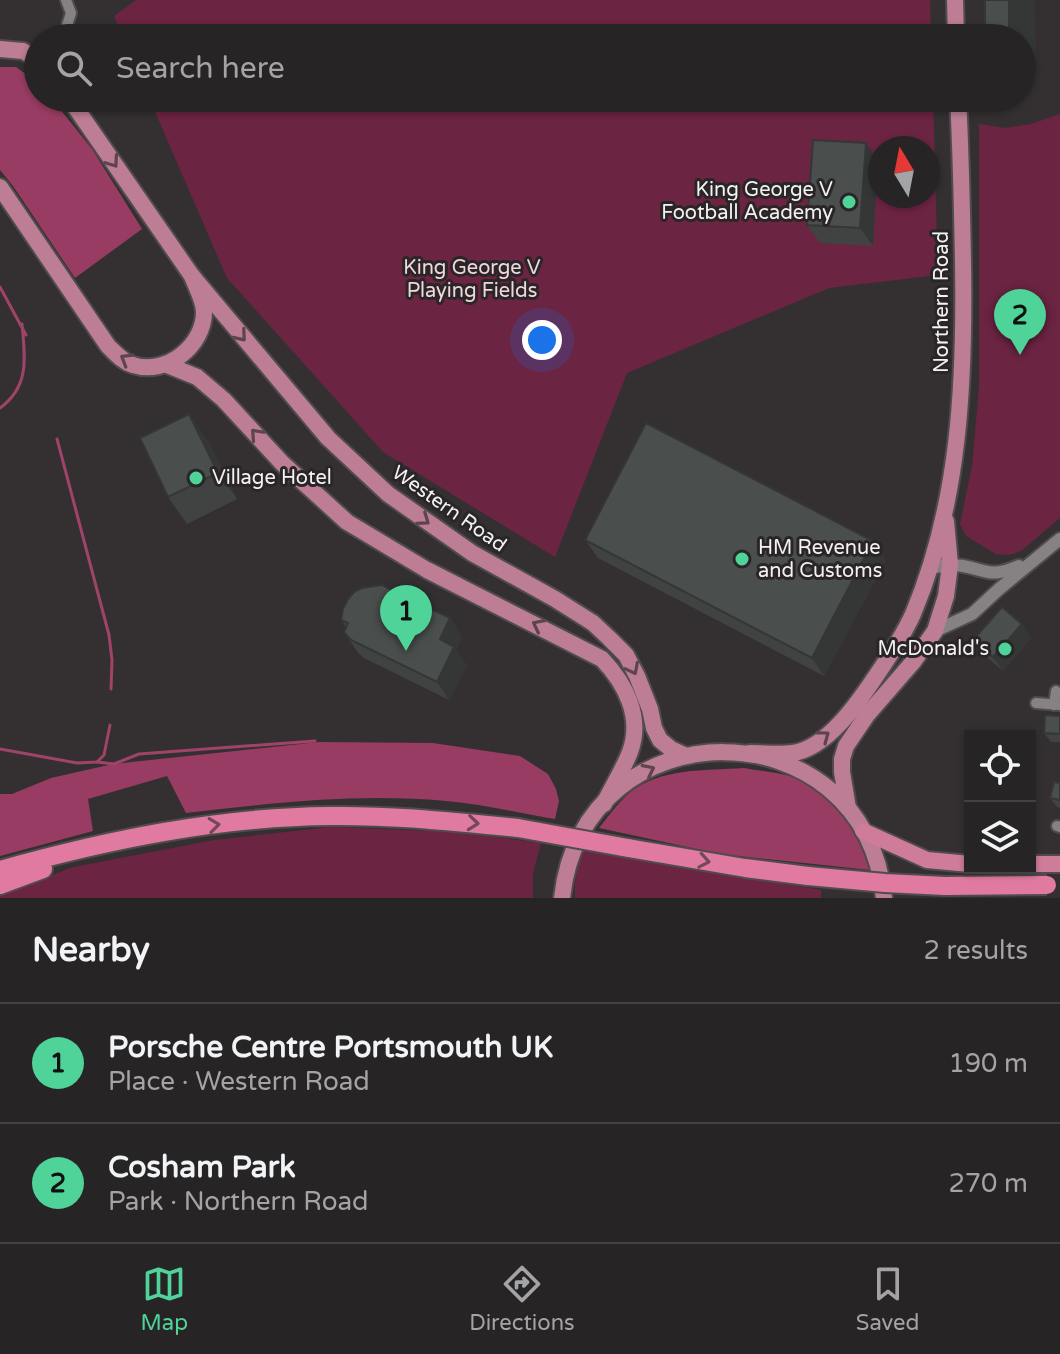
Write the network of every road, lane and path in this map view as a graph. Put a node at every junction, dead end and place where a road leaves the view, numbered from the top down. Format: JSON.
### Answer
{"nodes":[{"id":1,"x":66,"y":0,"type":"edge"},
{"id":2,"x":955,"y":0,"type":"edge"},
{"id":3,"x":67,"y":24,"type":"edge"},
{"id":4,"x":956,"y":24,"type":"edge"},
{"id":5,"x":0,"y":49,"type":"edge"},
{"id":6,"x":24,"y":49,"type":"edge"},
{"id":7,"x":79,"y":112,"type":"edge"},
{"id":8,"x":958,"y":112,"type":"edge"},
{"id":9,"x":0,"y":187,"type":"edge"},
{"id":10,"x":192,"y":276,"type":"junction"},
{"id":11,"x":165,"y":364,"type":"junction"},
{"id":12,"x":945,"y":504,"type":"junction"},
{"id":13,"x":1060,"y":539,"type":"edge"},
{"id":14,"x":1033,"y":560,"type":"junction"},
{"id":15,"x":950,"y":565,"type":"junction"},
{"id":16,"x":930,"y":568,"type":"junction"},
{"id":17,"x":935,"y":631,"type":"junction"},
{"id":18,"x":1056,"y":691,"type":"dead end"},
{"id":19,"x":1036,"y":703,"type":"dead end"},
{"id":20,"x":1057,"y":705,"type":"edge"},
{"id":21,"x":641,"y":710,"type":"junction"},
{"id":22,"x":750,"y":753,"type":"junction"},
{"id":23,"x":686,"y":756,"type":"junction"},
{"id":24,"x":604,"y":804,"type":"junction"},
{"id":25,"x":848,"y":810,"type":"junction"},
{"id":26,"x":863,"y":831,"type":"junction"},
{"id":27,"x":137,"y":838,"type":"junction"},
{"id":28,"x":964,"y":863,"type":"edge"},
{"id":29,"x":1036,"y":864,"type":"edge"},
{"id":30,"x":1060,"y":864,"type":"edge"},
{"id":31,"x":0,"y":870,"type":"edge"},
{"id":32,"x":0,"y":885,"type":"edge"},
{"id":33,"x":1054,"y":885,"type":"edge"},
{"id":34,"x":562,"y":898,"type":"edge"},
{"id":35,"x":884,"y":898,"type":"edge"}],
"edges":[{"from":1,"to":3,"type":"street"},
{"from":2,"to":4,"type":"main road"},
{"from":5,"to":6,"type":"main road"},
{"from":7,"to":10,"type":"main road","one_way":true},
{"from":8,"to":12,"type":"main road","name":"Northern Road"},
{"from":11,"to":9,"type":"main road","one_way":true},
{"from":10,"to":11,"type":"main road"},
{"from":10,"to":21,"type":"main road","name":"Western Road","one_way":true},
{"from":21,"to":11,"type":"main road","name":"Western Road","one_way":true},
{"from":12,"to":15,"type":"main road","name":"Northern Road"},
{"from":12,"to":16,"type":"main road","name":"Northern Road"},
{"from":13,"to":14,"type":"street"},
{"from":14,"to":15,"type":"street"},
{"from":14,"to":17,"type":"street"},
{"from":15,"to":16,"type":"street"},
{"from":15,"to":17,"type":"main road","name":"Northern Road"},
{"from":22,"to":16,"type":"main road","name":"Northern Road","one_way":true},
{"from":17,"to":25,"type":"main road","name":"Northern Road"},
{"from":18,"to":20,"type":"street"},
{"from":19,"to":20,"type":"street"},
{"from":21,"to":23,"type":"main road","name":"Western Road"},
{"from":21,"to":24,"type":"main road","name":"Western Road"},
{"from":22,"to":23,"type":"main road","name":"Northern Road"},
{"from":22,"to":25,"type":"main road"},
{"from":24,"to":23,"type":"main road","name":"Northern Road","one_way":true},
{"from":24,"to":34,"type":"main road"},
{"from":25,"to":26,"type":"main road"},
{"from":26,"to":28,"type":"highway"},
{"from":26,"to":35,"type":"main road"},
{"from":27,"to":31,"type":"highway"},
{"from":27,"to":32,"type":"highway"},
{"from":27,"to":33,"type":"highway","one_way":true,"bridge":true},
{"from":29,"to":30,"type":"highway"}]}
